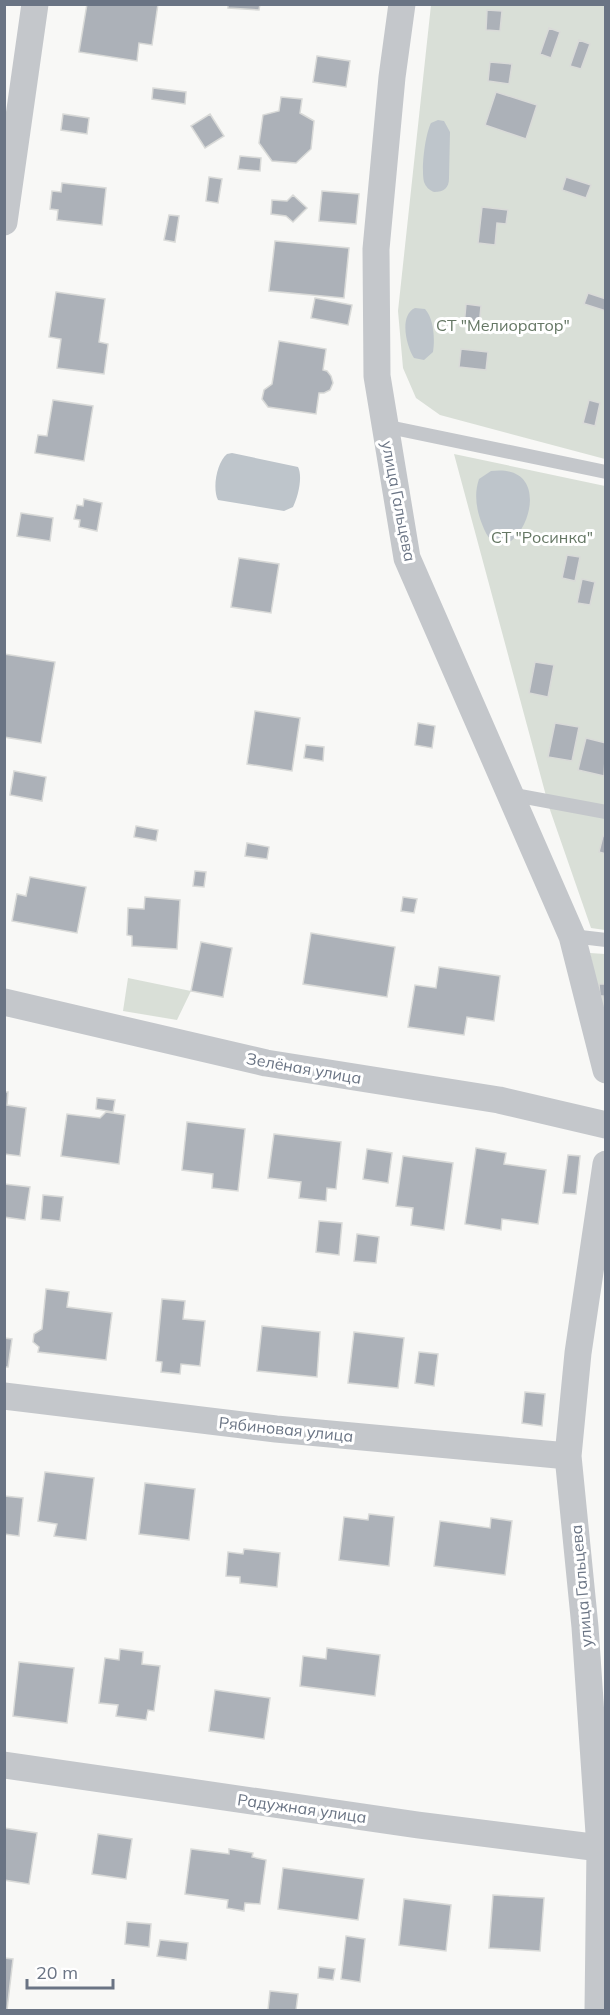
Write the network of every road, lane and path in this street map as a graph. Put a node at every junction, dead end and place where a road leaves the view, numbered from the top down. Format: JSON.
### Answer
{"nodes":[{"id":1,"x":35,"y":4,"type":"edge"},
{"id":2,"x":402,"y":4,"type":"edge"},
{"id":3,"x":4,"y":222,"type":"edge"},
{"id":4,"x":384,"y":426,"type":"junction"},
{"id":5,"x":606,"y":472,"type":"edge"},
{"id":6,"x":509,"y":794,"type":"junction"},
{"id":7,"x":606,"y":812,"type":"edge"},
{"id":8,"x":572,"y":936,"type":"junction"},
{"id":9,"x":606,"y":940,"type":"edge"},
{"id":10,"x":4,"y":1002,"type":"edge"},
{"id":11,"x":606,"y":1070,"type":"edge"},
{"id":12,"x":606,"y":1125,"type":"edge"},
{"id":13,"x":606,"y":1164,"type":"edge"},
{"id":14,"x":4,"y":1396,"type":"edge"},
{"id":15,"x":568,"y":1456,"type":"junction"},
{"id":16,"x":4,"y":1765,"type":"edge"},
{"id":17,"x":600,"y":1848,"type":"junction"},
{"id":18,"x":598,"y":2010,"type":"edge"}],
"edges":[{"from":1,"to":3,"type":"street"},
{"from":2,"to":4,"type":"street","name":"улица Гальцева"},
{"from":4,"to":5,"type":"lane"},
{"from":4,"to":6,"type":"street","name":"улица Гальцева"},
{"from":6,"to":7,"type":"lane"},
{"from":6,"to":8,"type":"street","name":"улица Гальцева"},
{"from":8,"to":9,"type":"lane"},
{"from":8,"to":11,"type":"street","name":"улица Гальцева"},
{"from":10,"to":12,"type":"street","name":"Зелёная улица"},
{"from":13,"to":15,"type":"street","name":"улица Гальцева"},
{"from":14,"to":15,"type":"street","name":"Рябиновая улица"},
{"from":15,"to":17,"type":"street","name":"улица Гальцева"},
{"from":16,"to":17,"type":"street","name":"Радужная улица"},
{"from":17,"to":18,"type":"street","name":"улица Гальцева"}]}
